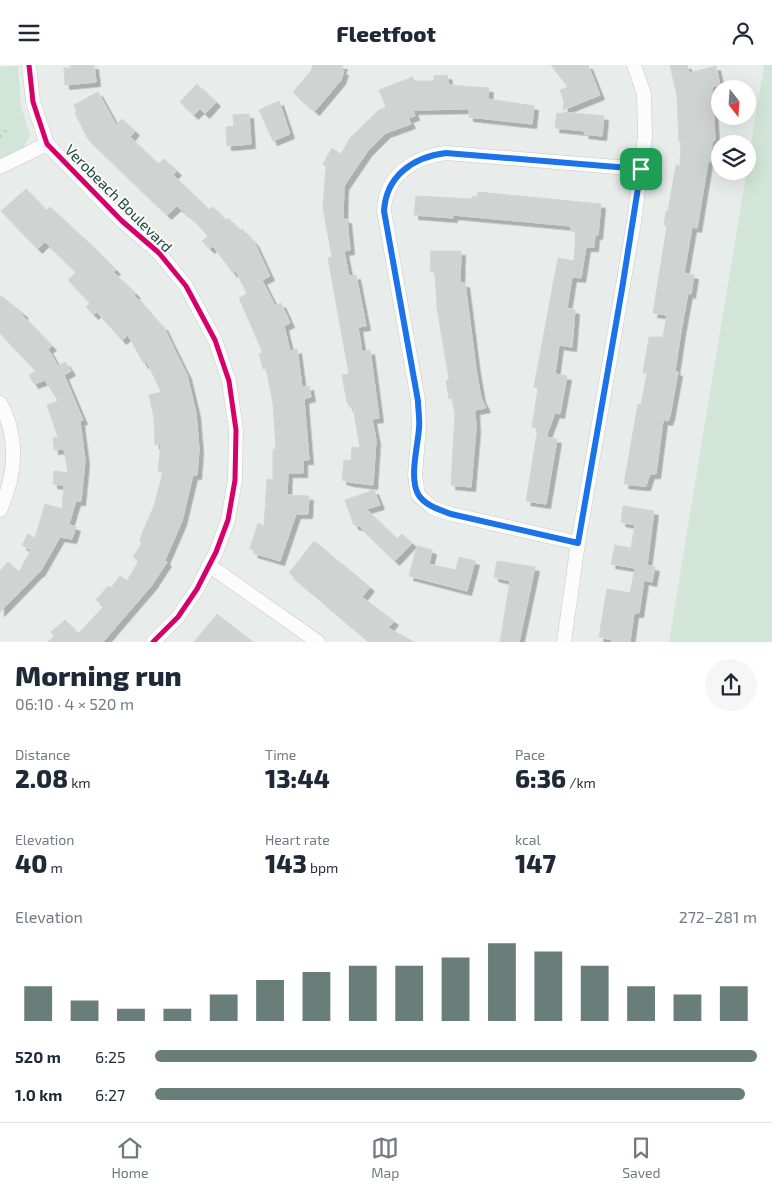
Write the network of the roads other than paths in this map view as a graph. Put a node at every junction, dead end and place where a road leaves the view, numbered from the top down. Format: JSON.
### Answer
{"nodes":[{"id":1,"x":29,"y":65,"type":"edge"},
{"id":2,"x":634,"y":65,"type":"edge"},
{"id":3,"x":47,"y":144,"type":"junction"},
{"id":4,"x":0,"y":167,"type":"edge"},
{"id":5,"x":641,"y":169,"type":"junction"},
{"id":6,"x":0,"y":403,"type":"edge"},
{"id":7,"x":0,"y":510,"type":"edge"},
{"id":8,"x":578,"y":543,"type":"junction"},
{"id":9,"x":210,"y":566,"type":"junction"},
{"id":10,"x":153,"y":642,"type":"edge"},
{"id":11,"x":318,"y":642,"type":"edge"},
{"id":12,"x":564,"y":642,"type":"edge"}],
"edges":[{"from":1,"to":3,"type":"street","name":"Verobeach Boulevard"},
{"from":2,"to":5,"type":"street"},
{"from":3,"to":4,"type":"street"},
{"from":3,"to":9,"type":"street","name":"Verobeach Boulevard"},
{"from":5,"to":8,"type":"street"},
{"from":5,"to":8,"type":"street"},
{"from":6,"to":7,"type":"street"},
{"from":8,"to":12,"type":"street"},
{"from":9,"to":10,"type":"street","name":"Verobeach Boulevard"},
{"from":9,"to":11,"type":"street"}]}
